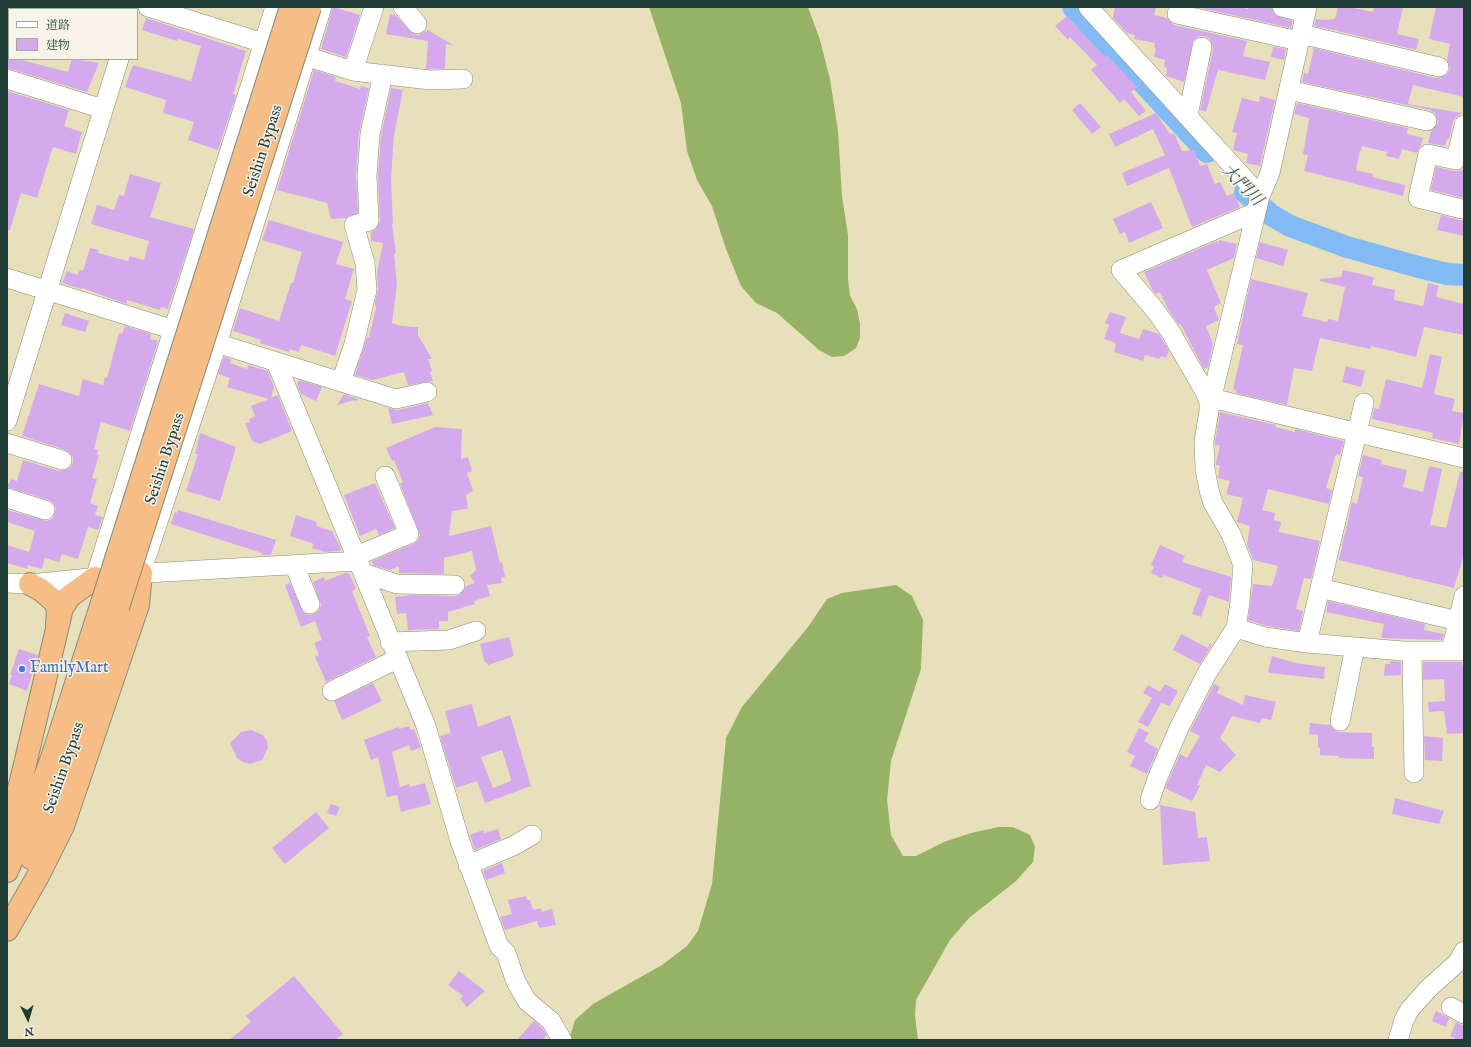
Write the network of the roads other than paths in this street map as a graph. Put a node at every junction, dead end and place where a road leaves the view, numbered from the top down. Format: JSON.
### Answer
{"nodes":[{"id":1,"x":148,"y":7,"type":"edge"},
{"id":2,"x":275,"y":7,"type":"edge"},
{"id":3,"x":291,"y":7,"type":"edge"},
{"id":4,"x":310,"y":7,"type":"edge"},
{"id":5,"x":322,"y":7,"type":"edge"},
{"id":6,"x":374,"y":7,"type":"edge"},
{"id":7,"x":403,"y":7,"type":"edge"},
{"id":8,"x":1088,"y":7,"type":"edge"},
{"id":9,"x":1282,"y":7,"type":"edge"},
{"id":10,"x":1306,"y":10,"type":"edge"},
{"id":11,"x":1177,"y":14,"type":"dead end"},
{"id":12,"x":417,"y":24,"type":"dead end"},
{"id":13,"x":1300,"y":37,"type":"junction"},
{"id":14,"x":264,"y":44,"type":"junction"},
{"id":15,"x":1202,"y":46,"type":"dead end"},
{"id":16,"x":307,"y":56,"type":"junction"},
{"id":17,"x":118,"y":60,"type":"edge"},
{"id":18,"x":1439,"y":67,"type":"dead end"},
{"id":19,"x":354,"y":71,"type":"junction"},
{"id":20,"x":382,"y":74,"type":"junction"},
{"id":21,"x":7,"y":79,"type":"edge"},
{"id":22,"x":463,"y":79,"type":"dead end"},
{"id":23,"x":1288,"y":90,"type":"junction"},
{"id":24,"x":103,"y":110,"type":"junction"},
{"id":25,"x":1188,"y":115,"type":"junction"},
{"id":26,"x":1427,"y":121,"type":"dead end"},
{"id":27,"x":1464,"y":125,"type":"edge"},
{"id":28,"x":1258,"y":204,"type":"junction"},
{"id":29,"x":1462,"y":209,"type":"dead end"},
{"id":30,"x":7,"y":278,"type":"edge"},
{"id":31,"x":46,"y":290,"type":"junction"},
{"id":32,"x":172,"y":330,"type":"junction"},
{"id":33,"x":217,"y":344,"type":"junction"},
{"id":34,"x":276,"y":362,"type":"junction"},
{"id":35,"x":341,"y":382,"type":"junction"},
{"id":36,"x":427,"y":392,"type":"dead end"},
{"id":37,"x":1364,"y":403,"type":"dead end"},
{"id":38,"x":1210,"y":405,"type":"junction"},
{"id":39,"x":7,"y":421,"type":"edge"},
{"id":40,"x":1356,"y":432,"type":"junction"},
{"id":41,"x":7,"y":443,"type":"edge"},
{"id":42,"x":1464,"y":458,"type":"edge"},
{"id":43,"x":62,"y":460,"type":"dead end"},
{"id":44,"x":385,"y":476,"type":"dead end"},
{"id":45,"x":7,"y":498,"type":"edge"},
{"id":46,"x":45,"y":510,"type":"dead end"},
{"id":47,"x":359,"y":563,"type":"junction"},
{"id":48,"x":294,"y":564,"type":"junction"},
{"id":49,"x":141,"y":573,"type":"junction"},
{"id":50,"x":95,"y":578,"type":"junction"},
{"id":51,"x":7,"y":583,"type":"edge"},
{"id":52,"x":30,"y":584,"type":"junction"},
{"id":53,"x":455,"y":584,"type":"dead end"},
{"id":54,"x":1320,"y":588,"type":"junction"},
{"id":55,"x":1464,"y":596,"type":"edge"},
{"id":56,"x":111,"y":604,"type":"junction"},
{"id":57,"x":310,"y":604,"type":"dead end"},
{"id":58,"x":1458,"y":621,"type":"junction"},
{"id":59,"x":57,"y":625,"type":"junction"},
{"id":60,"x":1236,"y":628,"type":"junction"},
{"id":61,"x":476,"y":631,"type":"dead end"},
{"id":62,"x":1307,"y":643,"type":"junction"},
{"id":63,"x":1355,"y":647,"type":"junction"},
{"id":64,"x":394,"y":650,"type":"junction"},
{"id":65,"x":1412,"y":651,"type":"junction"},
{"id":66,"x":1458,"y":651,"type":"edge"},
{"id":67,"x":332,"y":691,"type":"dead end"},
{"id":68,"x":1340,"y":721,"type":"dead end"},
{"id":69,"x":1414,"y":773,"type":"dead end"},
{"id":70,"x":1150,"y":800,"type":"dead end"},
{"id":71,"x":7,"y":829,"type":"edge"},
{"id":72,"x":532,"y":835,"type":"dead end"},
{"id":73,"x":468,"y":865,"type":"junction"},
{"id":74,"x":7,"y":871,"type":"edge"},
{"id":75,"x":7,"y":907,"type":"edge"},
{"id":76,"x":7,"y":930,"type":"edge"},
{"id":77,"x":1464,"y":951,"type":"edge"},
{"id":78,"x":562,"y":1040,"type":"edge"},
{"id":79,"x":1398,"y":1040,"type":"edge"}],
"edges":[{"from":1,"to":14,"type":"street"},
{"from":2,"to":14,"type":"street"},
{"from":3,"to":56,"type":"highway","name":"Seishin Bypass","bridge":true},
{"from":4,"to":56,"type":"highway","name":"Seishin Bypass","bridge":true},
{"from":5,"to":16,"type":"street"},
{"from":6,"to":19,"type":"street"},
{"from":7,"to":12,"type":"street"},
{"from":8,"to":25,"type":"street"},
{"from":9,"to":10,"type":"street"},
{"from":10,"to":13,"type":"street"},
{"from":11,"to":13,"type":"street"},
{"from":13,"to":18,"type":"street"},
{"from":13,"to":23,"type":"street"},
{"from":14,"to":16,"type":"street"},
{"from":14,"to":32,"type":"street"},
{"from":15,"to":25,"type":"street"},
{"from":16,"to":19,"type":"street"},
{"from":16,"to":33,"type":"street"},
{"from":17,"to":24,"type":"street"},
{"from":19,"to":20,"type":"street"},
{"from":20,"to":22,"type":"street"},
{"from":20,"to":35,"type":"street"},
{"from":21,"to":24,"type":"street"},
{"from":23,"to":26,"type":"street"},
{"from":23,"to":28,"type":"street"},
{"from":24,"to":31,"type":"street"},
{"from":25,"to":28,"type":"street"},
{"from":27,"to":29,"type":"street"},
{"from":28,"to":38,"type":"street"},
{"from":28,"to":38,"type":"street"},
{"from":30,"to":31,"type":"street"},
{"from":31,"to":32,"type":"street"},
{"from":31,"to":39,"type":"street"},
{"from":32,"to":33,"type":"street"},
{"from":32,"to":50,"type":"street"},
{"from":33,"to":34,"type":"street"},
{"from":33,"to":49,"type":"street"},
{"from":34,"to":35,"type":"street"},
{"from":34,"to":47,"type":"street"},
{"from":35,"to":36,"type":"street"},
{"from":37,"to":40,"type":"street"},
{"from":38,"to":40,"type":"street"},
{"from":38,"to":60,"type":"street"},
{"from":40,"to":42,"type":"street"},
{"from":40,"to":54,"type":"street"},
{"from":41,"to":43,"type":"street"},
{"from":44,"to":47,"type":"street"},
{"from":45,"to":46,"type":"street"},
{"from":47,"to":48,"type":"street"},
{"from":47,"to":53,"type":"street"},
{"from":47,"to":64,"type":"street"},
{"from":48,"to":49,"type":"street"},
{"from":48,"to":57,"type":"street"},
{"from":49,"to":50,"type":"street"},
{"from":49,"to":76,"type":"highway"},
{"from":50,"to":52,"type":"street"},
{"from":50,"to":59,"type":"highway"},
{"from":51,"to":52,"type":"street"},
{"from":52,"to":59,"type":"highway"},
{"from":54,"to":58,"type":"street"},
{"from":54,"to":62,"type":"street"},
{"from":55,"to":58,"type":"street"},
{"from":56,"to":74,"type":"highway","name":"Seishin Bypass"},
{"from":56,"to":75,"type":"highway","name":"Seishin Bypass"},
{"from":58,"to":66,"type":"street"},
{"from":59,"to":71,"type":"highway"},
{"from":60,"to":62,"type":"street"},
{"from":60,"to":70,"type":"street"},
{"from":61,"to":64,"type":"street"},
{"from":62,"to":63,"type":"street"},
{"from":63,"to":65,"type":"street"},
{"from":63,"to":68,"type":"street"},
{"from":64,"to":67,"type":"street"},
{"from":64,"to":73,"type":"street"},
{"from":65,"to":66,"type":"street"},
{"from":65,"to":69,"type":"street"},
{"from":72,"to":73,"type":"street"},
{"from":73,"to":78,"type":"street"},
{"from":77,"to":79,"type":"street"}]}
